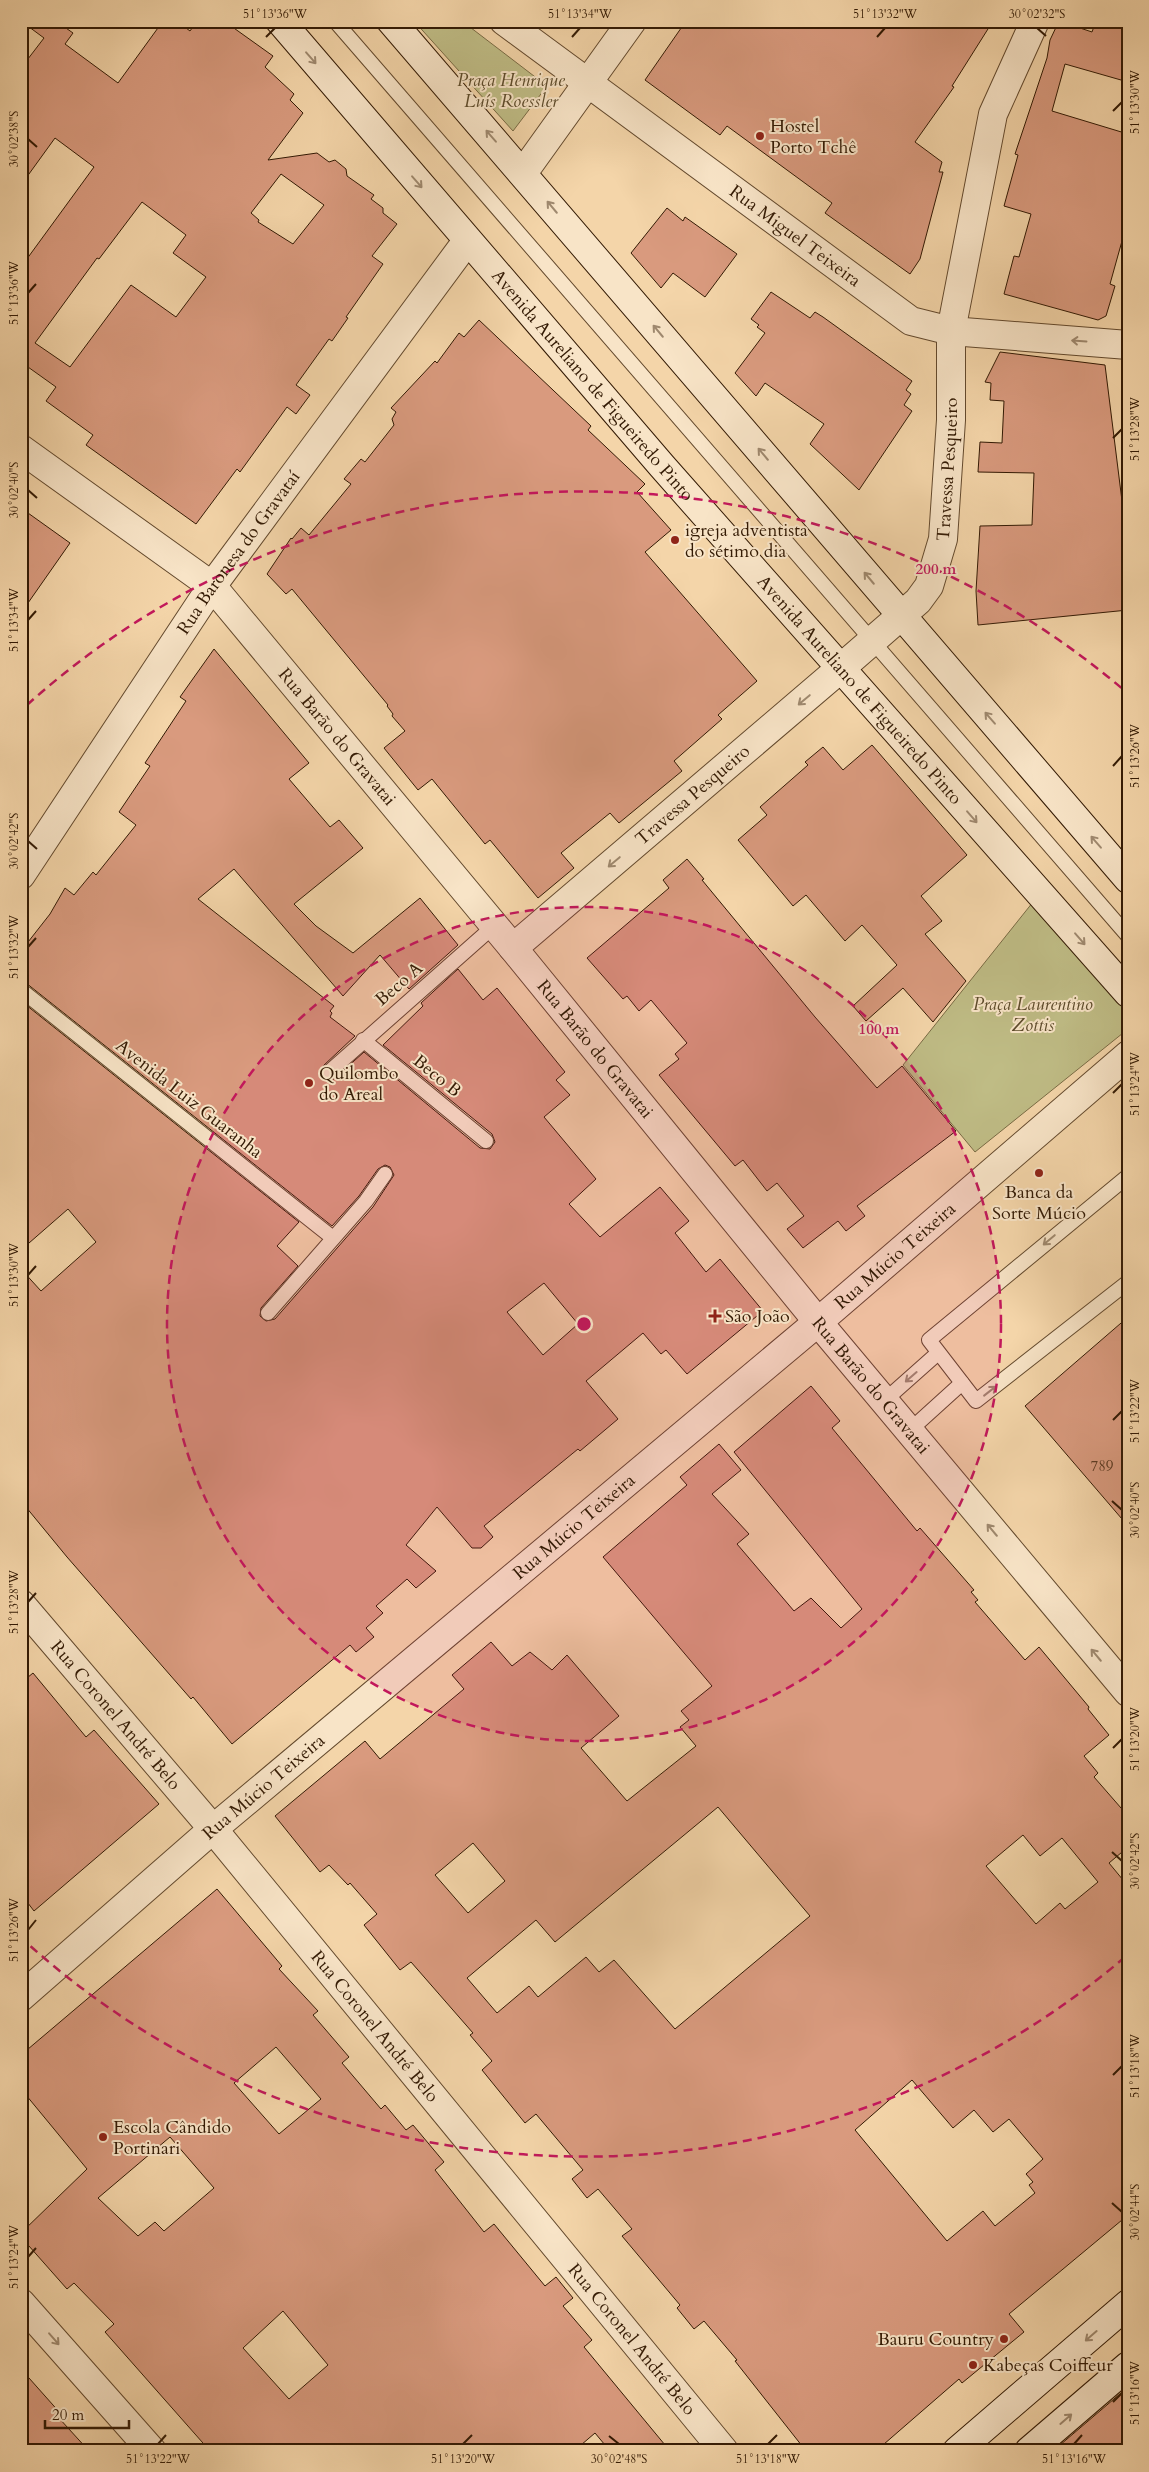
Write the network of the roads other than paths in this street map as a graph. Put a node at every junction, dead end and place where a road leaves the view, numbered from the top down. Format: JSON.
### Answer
{"nodes":[{"id":1,"x":280,"y":21,"type":"edge"},
{"id":2,"x":335,"y":21,"type":"edge"},
{"id":3,"x":391,"y":21,"type":"edge"},
{"id":4,"x":504,"y":21,"type":"edge"},
{"id":5,"x":632,"y":21,"type":"edge"},
{"id":6,"x":1035,"y":21,"type":"edge"},
{"id":7,"x":589,"y":82,"type":"junction"},
{"id":8,"x":524,"y":173,"type":"junction"},
{"id":9,"x":467,"y":241,"type":"junction"},
{"id":10,"x":951,"y":331,"type":"junction"},
{"id":11,"x":1128,"y":344,"type":"edge"},
{"id":12,"x":21,"y":450,"type":"edge"},
{"id":13,"x":212,"y":586,"type":"junction"},
{"id":14,"x":900,"y":615,"type":"junction"},
{"id":15,"x":871,"y":642,"type":"junction"},
{"id":16,"x":841,"y":668,"type":"junction"},
{"id":17,"x":21,"y":874,"type":"edge"},
{"id":18,"x":1128,"y":878,"type":"edge"},
{"id":19,"x":494,"y":926,"type":"junction"},
{"id":20,"x":1128,"y":936,"type":"edge"},
{"id":21,"x":513,"y":948,"type":"junction"},
{"id":22,"x":21,"y":990,"type":"edge"},
{"id":23,"x":1128,"y":993,"type":"edge"},
{"id":24,"x":363,"y":1040,"type":"junction"},
{"id":25,"x":1128,"y":1056,"type":"edge"},
{"id":26,"x":329,"y":1072,"type":"dead end"},
{"id":27,"x":486,"y":1141,"type":"dead end"},
{"id":28,"x":385,"y":1174,"type":"dead end"},
{"id":29,"x":1128,"y":1176,"type":"edge"},
{"id":30,"x":333,"y":1238,"type":"junction"},
{"id":31,"x":1128,"y":1282,"type":"edge"},
{"id":32,"x":268,"y":1314,"type":"dead end"},
{"id":33,"x":818,"y":1322,"type":"junction"},
{"id":34,"x":938,"y":1353,"type":"junction"},
{"id":35,"x":962,"y":1383,"type":"junction"},
{"id":36,"x":884,"y":1401,"type":"junction"},
{"id":37,"x":909,"y":1431,"type":"junction"},
{"id":38,"x":21,"y":1604,"type":"edge"},
{"id":39,"x":1128,"y":1692,"type":"edge"},
{"id":40,"x":213,"y":1829,"type":"junction"},
{"id":41,"x":21,"y":1997,"type":"edge"},
{"id":42,"x":21,"y":2303,"type":"edge"},
{"id":43,"x":1128,"y":2304,"type":"edge"},
{"id":44,"x":1128,"y":2366,"type":"edge"},
{"id":45,"x":152,"y":2451,"type":"edge"},
{"id":46,"x":724,"y":2451,"type":"edge"},
{"id":47,"x":957,"y":2451,"type":"edge"},
{"id":48,"x":1029,"y":2451,"type":"edge"}],
"edges":[{"from":1,"to":9,"type":"street","name":"Avenida Aureliano de Figueiredo Pinto","one_way":true},
{"from":2,"to":15,"type":"lane"},
{"from":8,"to":3,"type":"street","one_way":true},
{"from":4,"to":7,"type":"street","name":"Rua Miguel Teixeira"},
{"from":5,"to":7,"type":"street"},
{"from":6,"to":10,"type":"street","name":"Travessa Pesqueiro"},
{"from":7,"to":8,"type":"street"},
{"from":7,"to":10,"type":"street","name":"Rua Miguel Teixeira"},
{"from":14,"to":8,"type":"street","one_way":true},
{"from":9,"to":13,"type":"street","name":"Rua Baronesa do Gravataí"},
{"from":9,"to":16,"type":"street","name":"Avenida Aureliano de Figueiredo Pinto"},
{"from":11,"to":10,"type":"street","name":"Rua Miguel Teixeira","one_way":true},
{"from":10,"to":14,"type":"street","name":"Travessa Pesqueiro"},
{"from":12,"to":13,"type":"street","name":"Rua Barão do Gravatai"},
{"from":13,"to":17,"type":"street","name":"Rua Baronesa do Gravataí"},
{"from":13,"to":19,"type":"street","name":"Rua Barão do Gravatai"},
{"from":14,"to":15,"type":"street","name":"Travessa Pesqueiro"},
{"from":18,"to":14,"type":"street","one_way":true},
{"from":15,"to":16,"type":"street","name":"Travessa Pesqueiro"},
{"from":15,"to":20,"type":"lane"},
{"from":16,"to":21,"type":"street","name":"Travessa Pesqueiro","one_way":true},
{"from":16,"to":23,"type":"street","name":"Avenida Aureliano de Figueiredo Pinto","one_way":true},
{"from":19,"to":21,"type":"street","name":"Rua Barão do Gravatai"},
{"from":19,"to":24,"type":"lane","name":"Beco A"},
{"from":21,"to":33,"type":"street","name":"Rua Barão do Gravatai"},
{"from":22,"to":30,"type":"lane","name":"Avenida Luiz Guaranha"},
{"from":24,"to":26,"type":"lane","name":"Beco A"},
{"from":24,"to":27,"type":"lane","name":"Beco B"},
{"from":25,"to":33,"type":"street","name":"Rua Múcio Teixeira"},
{"from":28,"to":30,"type":"lane"},
{"from":29,"to":34,"type":"lane","one_way":true},
{"from":30,"to":32,"type":"lane"},
{"from":35,"to":31,"type":"lane","one_way":true},
{"from":33,"to":36,"type":"street","name":"Rua Barão do Gravatai"},
{"from":33,"to":40,"type":"street","name":"Rua Múcio Teixeira"},
{"from":34,"to":35,"type":"lane"},
{"from":34,"to":36,"type":"lane","one_way":true},
{"from":35,"to":37,"type":"lane"},
{"from":36,"to":37,"type":"street","name":"Rua Barão do Gravatai"},
{"from":39,"to":37,"type":"street","name":"Rua Barão do Gravatai","one_way":true},
{"from":38,"to":40,"type":"street","name":"Rua Coronel André Belo"},
{"from":40,"to":41,"type":"street","name":"Rua Múcio Teixeira"},
{"from":40,"to":46,"type":"street","name":"Rua Coronel André Belo"},
{"from":42,"to":45,"type":"street","one_way":true},
{"from":43,"to":47,"type":"street","one_way":true},
{"from":48,"to":44,"type":"street","one_way":true}]}
